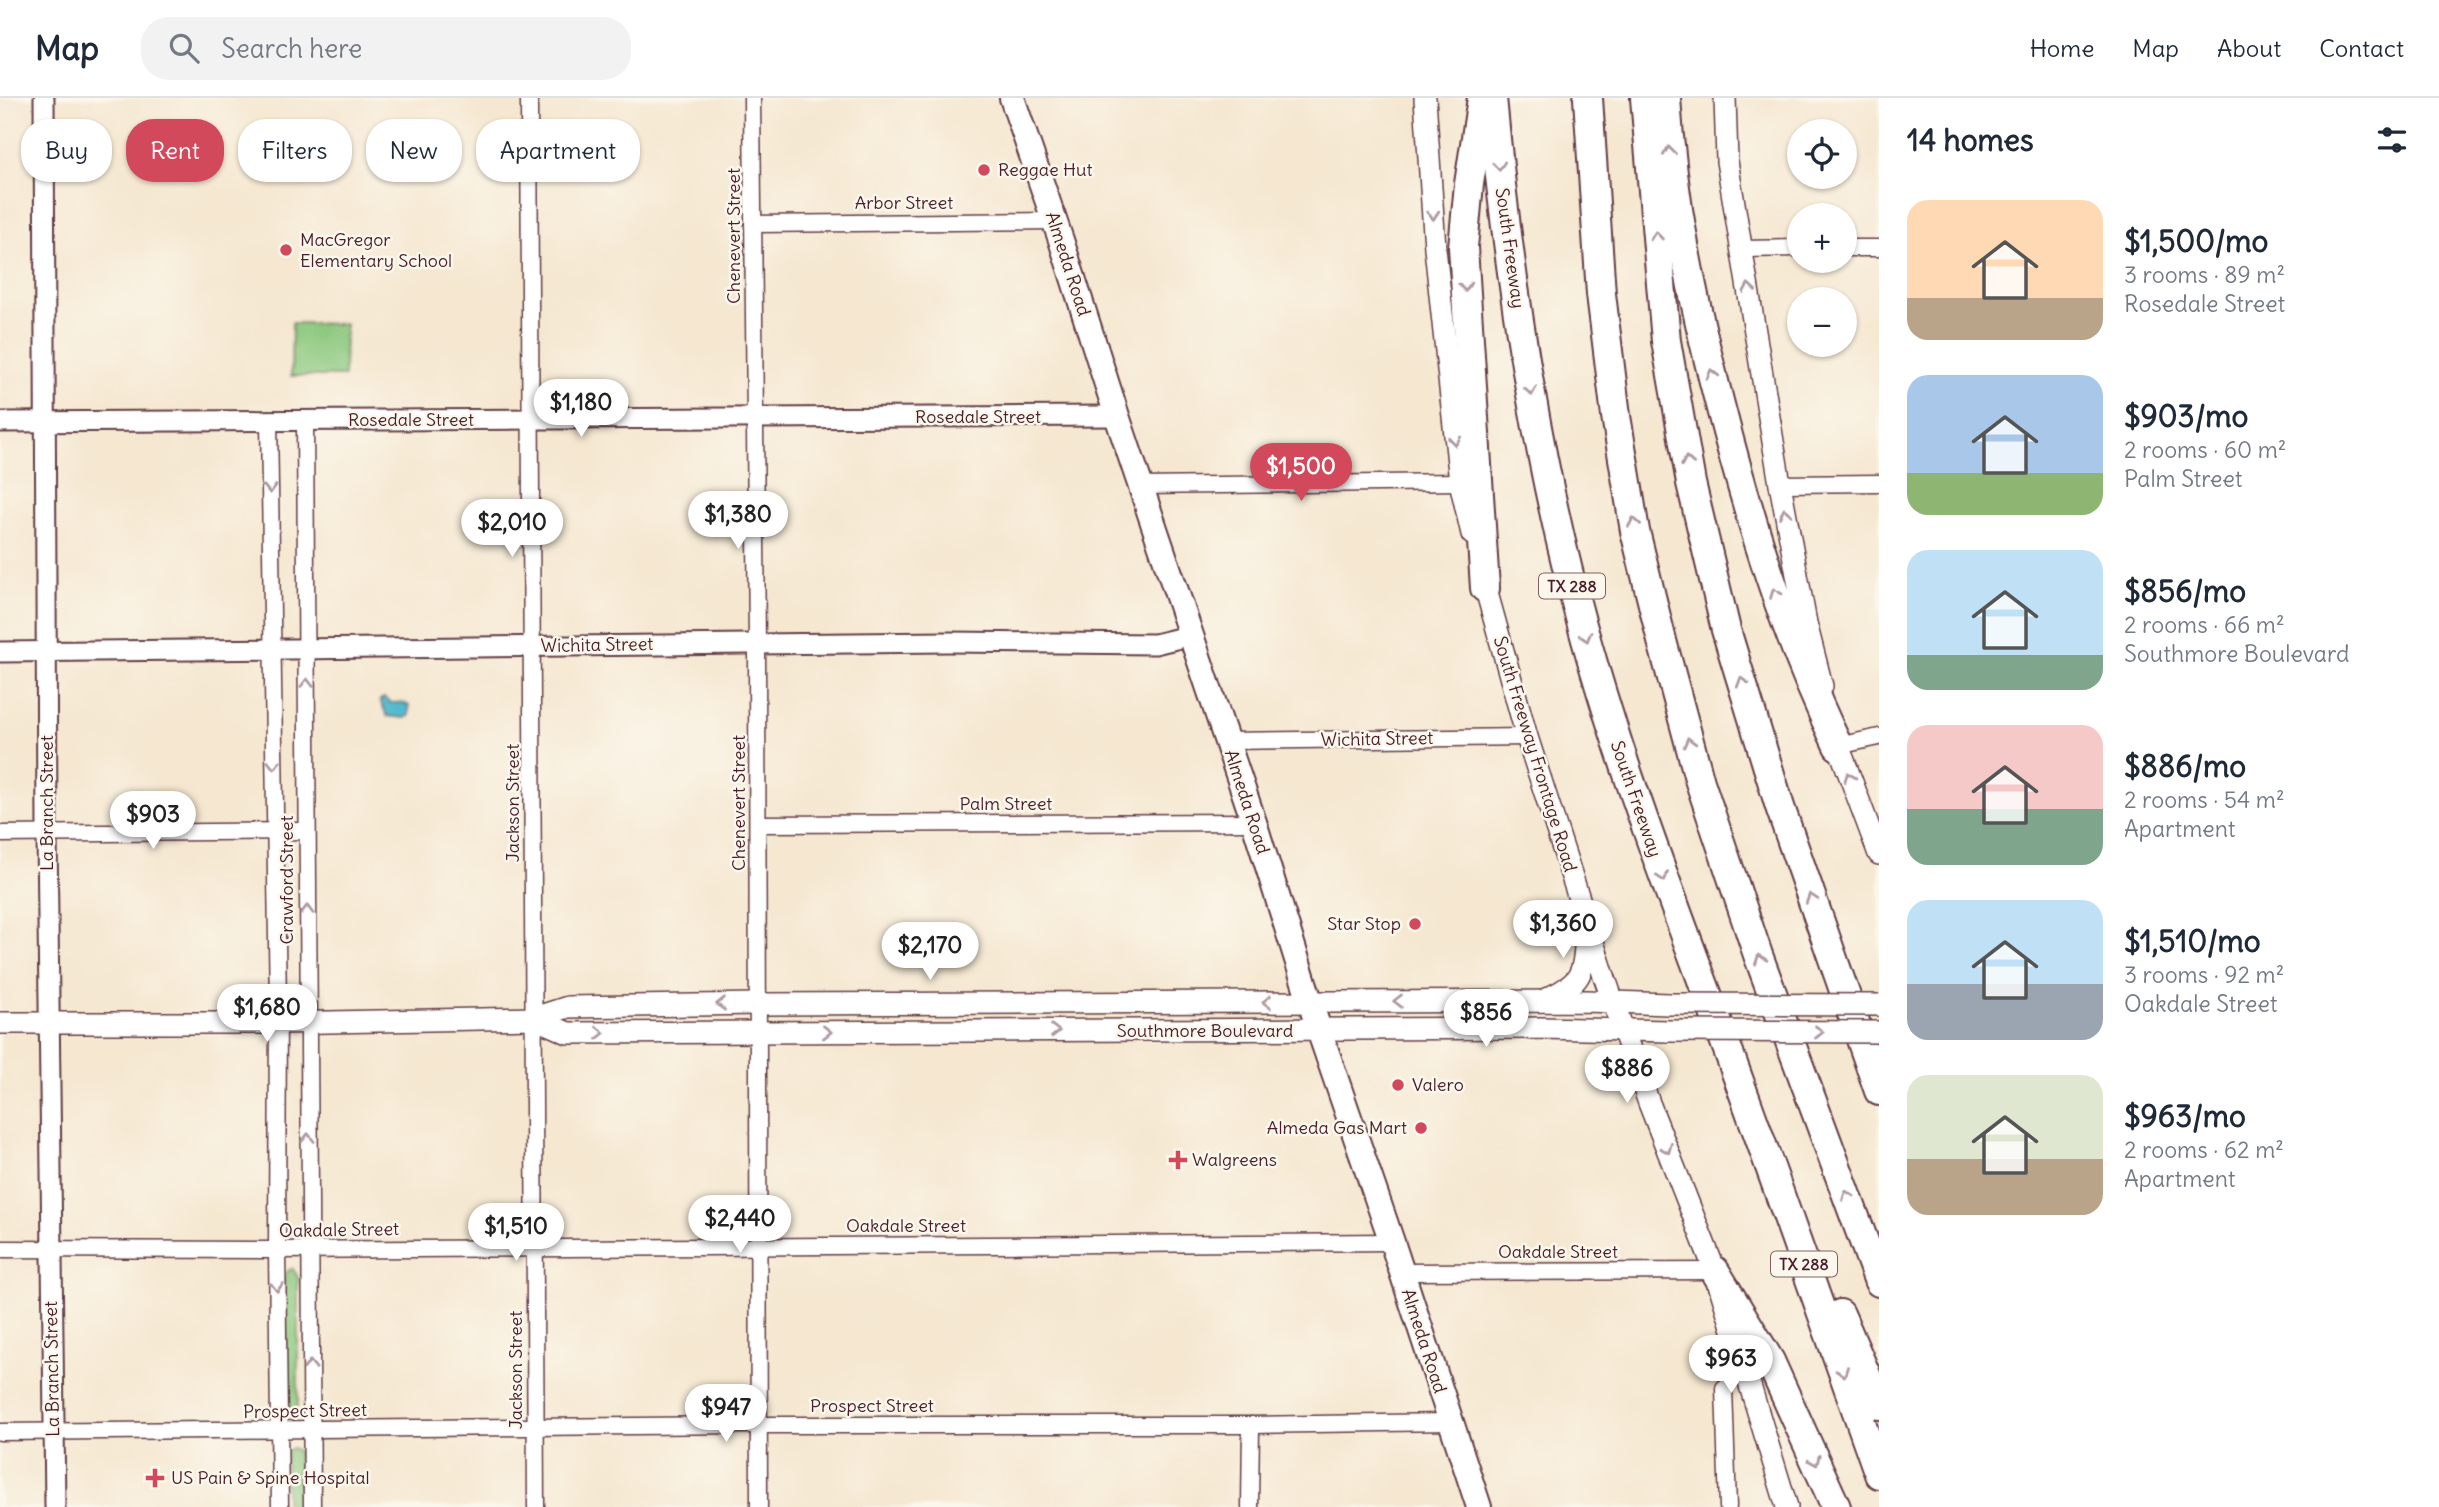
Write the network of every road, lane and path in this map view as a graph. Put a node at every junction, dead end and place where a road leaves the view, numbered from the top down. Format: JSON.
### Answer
{"nodes":[{"id":1,"x":44,"y":98,"type":"edge"},
{"id":2,"x":529,"y":98,"type":"edge"},
{"id":3,"x":752,"y":98,"type":"edge"},
{"id":4,"x":1012,"y":98,"type":"edge"},
{"id":5,"x":1425,"y":98,"type":"edge"},
{"id":6,"x":1482,"y":98,"type":"edge"},
{"id":7,"x":1492,"y":98,"type":"edge"},
{"id":8,"x":1588,"y":98,"type":"edge"},
{"id":9,"x":1645,"y":98,"type":"edge"},
{"id":10,"x":1665,"y":98,"type":"edge"},
{"id":11,"x":1725,"y":98,"type":"edge"},
{"id":12,"x":1055,"y":221,"type":"junction"},
{"id":13,"x":753,"y":224,"type":"junction"},
{"id":14,"x":1787,"y":248,"type":"edge"},
{"id":15,"x":1857,"y":248,"type":"edge"},
{"id":16,"x":1879,"y":248,"type":"edge"},
{"id":17,"x":1742,"y":249,"type":"junction"},
{"id":18,"x":1117,"y":416,"type":"junction"},
{"id":19,"x":754,"y":418,"type":"junction"},
{"id":20,"x":530,"y":419,"type":"junction"},
{"id":21,"x":269,"y":421,"type":"junction"},
{"id":22,"x":305,"y":421,"type":"junction"},
{"id":23,"x":0,"y":422,"type":"edge"},
{"id":24,"x":45,"y":422,"type":"junction"},
{"id":25,"x":1460,"y":482,"type":"junction"},
{"id":26,"x":1879,"y":483,"type":"edge"},
{"id":27,"x":1780,"y":484,"type":"junction"},
{"id":28,"x":1141,"y":486,"type":"junction"},
{"id":29,"x":1485,"y":588,"type":"junction"},
{"id":30,"x":1192,"y":635,"type":"junction"},
{"id":31,"x":757,"y":643,"type":"junction"},
{"id":32,"x":531,"y":646,"type":"junction"},
{"id":33,"x":306,"y":650,"type":"junction"},
{"id":34,"x":273,"y":651,"type":"junction"},
{"id":35,"x":0,"y":652,"type":"edge"},
{"id":36,"x":46,"y":653,"type":"junction"},
{"id":37,"x":1527,"y":737,"type":"junction"},
{"id":38,"x":1879,"y":737,"type":"edge"},
{"id":39,"x":1227,"y":741,"type":"junction"},
{"id":40,"x":1838,"y":746,"type":"junction"},
{"id":41,"x":1254,"y":822,"type":"junction"},
{"id":42,"x":758,"y":824,"type":"junction"},
{"id":43,"x":275,"y":831,"type":"junction"},
{"id":44,"x":307,"y":831,"type":"junction"},
{"id":45,"x":0,"y":834,"type":"edge"},
{"id":46,"x":47,"y":834,"type":"junction"},
{"id":47,"x":1879,"y":854,"type":"edge"},
{"id":48,"x":1587,"y":923,"type":"junction"},
{"id":49,"x":1541,"y":1001,"type":"junction"},
{"id":50,"x":1143,"y":1002,"type":"junction"},
{"id":51,"x":1310,"y":1002,"type":"junction"},
{"id":52,"x":758,"y":1004,"type":"junction"},
{"id":53,"x":1613,"y":1004,"type":"junction"},
{"id":54,"x":1879,"y":1005,"type":"edge"},
{"id":55,"x":534,"y":1018,"type":"junction"},
{"id":56,"x":307,"y":1022,"type":"junction"},
{"id":57,"x":0,"y":1023,"type":"edge"},
{"id":58,"x":49,"y":1023,"type":"junction"},
{"id":59,"x":278,"y":1023,"type":"junction"},
{"id":60,"x":1319,"y":1030,"type":"junction"},
{"id":61,"x":1622,"y":1030,"type":"junction"},
{"id":62,"x":1144,"y":1031,"type":"junction"},
{"id":63,"x":758,"y":1033,"type":"junction"},
{"id":64,"x":1872,"y":1044,"type":"edge"},
{"id":65,"x":1729,"y":1054,"type":"junction"},
{"id":66,"x":1879,"y":1091,"type":"edge"},
{"id":67,"x":1879,"y":1107,"type":"edge"},
{"id":68,"x":1392,"y":1242,"type":"junction"},
{"id":69,"x":758,"y":1246,"type":"junction"},
{"id":70,"x":534,"y":1247,"type":"junction"},
{"id":71,"x":50,"y":1249,"type":"junction"},
{"id":72,"x":309,"y":1249,"type":"junction"},
{"id":73,"x":0,"y":1250,"type":"edge"},
{"id":74,"x":276,"y":1250,"type":"junction"},
{"id":75,"x":1715,"y":1271,"type":"junction"},
{"id":76,"x":1402,"y":1272,"type":"junction"},
{"id":77,"x":1879,"y":1282,"type":"edge"},
{"id":78,"x":1724,"y":1388,"type":"dead end"},
{"id":79,"x":1879,"y":1405,"type":"edge"},
{"id":80,"x":1451,"y":1422,"type":"junction"},
{"id":81,"x":758,"y":1425,"type":"junction"},
{"id":82,"x":1251,"y":1425,"type":"junction"},
{"id":83,"x":535,"y":1427,"type":"junction"},
{"id":84,"x":279,"y":1430,"type":"junction"},
{"id":85,"x":311,"y":1430,"type":"junction"},
{"id":86,"x":53,"y":1431,"type":"junction"},
{"id":87,"x":0,"y":1432,"type":"edge"},
{"id":88,"x":1879,"y":1474,"type":"edge"},
{"id":89,"x":55,"y":1507,"type":"edge"},
{"id":90,"x":280,"y":1507,"type":"edge"},
{"id":91,"x":312,"y":1507,"type":"edge"},
{"id":92,"x":536,"y":1507,"type":"edge"},
{"id":93,"x":759,"y":1507,"type":"edge"},
{"id":94,"x":1250,"y":1507,"type":"edge"},
{"id":95,"x":1479,"y":1507,"type":"edge"},
{"id":96,"x":1728,"y":1507,"type":"edge"},
{"id":97,"x":1787,"y":1507,"type":"edge"},
{"id":98,"x":1836,"y":1507,"type":"edge"}],
"edges":[{"from":1,"to":24,"type":"street","name":"La Branch Street"},
{"from":2,"to":20,"type":"street","name":"Jackson Street"},
{"from":3,"to":13,"type":"street","name":"Chenevert Street"},
{"from":4,"to":12,"type":"main road","name":"Almeda Road"},
{"from":5,"to":25,"type":"main road","name":"South Freeway Frontage Road","one_way":true},
{"from":6,"to":29,"type":"highway","one_way":true},
{"from":7,"to":65,"type":"highway","name":"South Freeway","number":"TX 288","one_way":true},
{"from":77,"to":8,"type":"highway","one_way":true},
{"from":64,"to":9,"type":"highway","one_way":true},
{"from":40,"to":10,"type":"highway","one_way":true},
{"from":11,"to":17,"type":"main road"},
{"from":12,"to":13,"type":"street","name":"Arbor Street"},
{"from":12,"to":18,"type":"main road","name":"Almeda Road"},
{"from":13,"to":19,"type":"street","name":"Chenevert Street"},
{"from":14,"to":17,"type":"street"},
{"from":15,"to":16,"type":"street"},
{"from":27,"to":17,"type":"main road","one_way":true},
{"from":18,"to":19,"type":"street","name":"Rosedale Street"},
{"from":18,"to":28,"type":"main road","name":"Almeda Road"},
{"from":19,"to":20,"type":"street","name":"Rosedale Street"},
{"from":19,"to":31,"type":"street","name":"Chenevert Street"},
{"from":20,"to":22,"type":"street","name":"Rosedale Street"},
{"from":20,"to":32,"type":"street","name":"Jackson Street"},
{"from":21,"to":22,"type":"street","name":"Rosedale Street"},
{"from":21,"to":24,"type":"street","name":"Rosedale Street"},
{"from":21,"to":34,"type":"street","name":"Crawford Street","one_way":true},
{"from":22,"to":33,"type":"street","name":"Crawford Street"},
{"from":23,"to":24,"type":"street","name":"Rosedale Street"},
{"from":24,"to":36,"type":"street","name":"La Branch Street"},
{"from":25,"to":28,"type":"street"},
{"from":25,"to":29,"type":"main road","name":"South Freeway Frontage Road"},
{"from":26,"to":27,"type":"street"},
{"from":40,"to":27,"type":"main road","one_way":true},
{"from":28,"to":30,"type":"main road","name":"Almeda Road"},
{"from":29,"to":37,"type":"main road","name":"South Freeway Frontage Road"},
{"from":30,"to":31,"type":"street","name":"Wichita Street"},
{"from":30,"to":39,"type":"main road","name":"Almeda Road"},
{"from":31,"to":32,"type":"street","name":"Wichita Street"},
{"from":31,"to":42,"type":"street","name":"Chenevert Street"},
{"from":32,"to":33,"type":"street","name":"Wichita Street"},
{"from":32,"to":55,"type":"street","name":"Jackson Street"},
{"from":33,"to":34,"type":"street","name":"Wichita Street"},
{"from":44,"to":33,"type":"street","name":"Crawford Street","one_way":true},
{"from":34,"to":36,"type":"street","name":"Wichita Street"},
{"from":34,"to":43,"type":"street","name":"Crawford Street","one_way":true},
{"from":35,"to":36,"type":"street","name":"Wichita Street"},
{"from":36,"to":46,"type":"street","name":"La Branch Street"},
{"from":37,"to":39,"type":"street","name":"Wichita Street"},
{"from":37,"to":48,"type":"main road","name":"South Freeway Frontage Road"},
{"from":38,"to":40,"type":"street"},
{"from":39,"to":41,"type":"main road","name":"Almeda Road"},
{"from":47,"to":40,"type":"main road","one_way":true},
{"from":41,"to":42,"type":"street","name":"Palm Street"},
{"from":41,"to":51,"type":"main road","name":"Almeda Road"},
{"from":42,"to":52,"type":"street","name":"Chenevert Street"},
{"from":43,"to":44,"type":"street"},
{"from":43,"to":46,"type":"street"},
{"from":43,"to":59,"type":"street","name":"Crawford Street"},
{"from":56,"to":44,"type":"street","name":"Crawford Street","one_way":true},
{"from":45,"to":46,"type":"street"},
{"from":46,"to":58,"type":"street","name":"La Branch Street"},
{"from":48,"to":49,"type":"main road"},
{"from":48,"to":53,"type":"main road","name":"South Freeway Frontage Road"},
{"from":49,"to":51,"type":"main road","name":"Southmore Boulevard","one_way":true},
{"from":49,"to":53,"type":"main road","name":"Southmore Boulevard"},
{"from":51,"to":50,"type":"main road","name":"Southmore Boulevard","one_way":true},
{"from":50,"to":52,"type":"main road","name":"Southmore Boulevard"},
{"from":50,"to":62,"type":"main road"},
{"from":51,"to":60,"type":"main road","name":"Almeda Road"},
{"from":52,"to":55,"type":"main road","name":"Southmore Boulevard","one_way":true},
{"from":52,"to":63,"type":"street","name":"Chenevert Street"},
{"from":53,"to":54,"type":"main road","name":"Southmore Boulevard","bridge":true},
{"from":53,"to":61,"type":"main road","name":"South Freeway Frontage Road"},
{"from":55,"to":56,"type":"main road","name":"Southmore Boulevard"},
{"from":55,"to":63,"type":"main road","name":"Southmore Boulevard","one_way":true},
{"from":55,"to":70,"type":"street","name":"Jackson Street"},
{"from":56,"to":59,"type":"main road","name":"Southmore Boulevard"},
{"from":72,"to":56,"type":"street","name":"Crawford Street","one_way":true},
{"from":57,"to":58,"type":"main road","name":"Southmore Boulevard"},
{"from":58,"to":59,"type":"main road","name":"Southmore Boulevard"},
{"from":58,"to":71,"type":"street","name":"La Branch Street"},
{"from":59,"to":74,"type":"street","name":"Crawford Street"},
{"from":60,"to":61,"type":"main road","name":"Southmore Boulevard"},
{"from":60,"to":62,"type":"main road","name":"Southmore Boulevard"},
{"from":60,"to":68,"type":"main road","name":"Almeda Road"},
{"from":61,"to":64,"type":"main road","name":"Southmore Boulevard","one_way":true,"bridge":true},
{"from":61,"to":75,"type":"main road","name":"South Freeway Frontage Road","one_way":true},
{"from":63,"to":62,"type":"main road","name":"Southmore Boulevard","one_way":true},
{"from":63,"to":69,"type":"street","name":"Chenevert Street"},
{"from":64,"to":66,"type":"highway"},
{"from":64,"to":67,"type":"highway"},
{"from":65,"to":79,"type":"highway"},
{"from":65,"to":88,"type":"highway","name":"South Freeway","number":"TX 288","one_way":true},
{"from":68,"to":69,"type":"street","name":"Oakdale Street"},
{"from":68,"to":76,"type":"main road","name":"Almeda Road"},
{"from":69,"to":70,"type":"street","name":"Oakdale Street"},
{"from":69,"to":81,"type":"street","name":"Chenevert Street"},
{"from":70,"to":72,"type":"street","name":"Oakdale Street"},
{"from":70,"to":83,"type":"street","name":"Jackson Street"},
{"from":71,"to":73,"type":"street","name":"Oakdale Street"},
{"from":71,"to":74,"type":"street","name":"Oakdale Street"},
{"from":71,"to":86,"type":"street","name":"La Branch Street"},
{"from":72,"to":74,"type":"street","name":"Oakdale Street"},
{"from":85,"to":72,"type":"street","name":"Crawford Street","one_way":true},
{"from":74,"to":84,"type":"street","name":"Crawford Street","one_way":true},
{"from":75,"to":76,"type":"street","name":"Oakdale Street"},
{"from":75,"to":97,"type":"main road","name":"South Freeway Frontage Road"},
{"from":75,"to":98,"type":"highway","one_way":true},
{"from":76,"to":80,"type":"main road","name":"Almeda Road"},
{"from":78,"to":96,"type":"street"},
{"from":80,"to":82,"type":"street","name":"Prospect Street"},
{"from":80,"to":95,"type":"main road","name":"Almeda Road"},
{"from":81,"to":82,"type":"street","name":"Prospect Street"},
{"from":81,"to":83,"type":"street","name":"Prospect Street"},
{"from":81,"to":93,"type":"street","name":"Chenevert Street"},
{"from":82,"to":94,"type":"street"},
{"from":83,"to":85,"type":"street","name":"Prospect Street"},
{"from":83,"to":92,"type":"street","name":"Jackson Street"},
{"from":84,"to":85,"type":"street","name":"Prospect Street"},
{"from":84,"to":86,"type":"street","name":"Prospect Street"},
{"from":84,"to":90,"type":"street","name":"Crawford Street"},
{"from":85,"to":91,"type":"street","name":"Crawford Street"},
{"from":86,"to":87,"type":"street","name":"Prospect Street"},
{"from":86,"to":89,"type":"street","name":"La Branch Street"}]}
